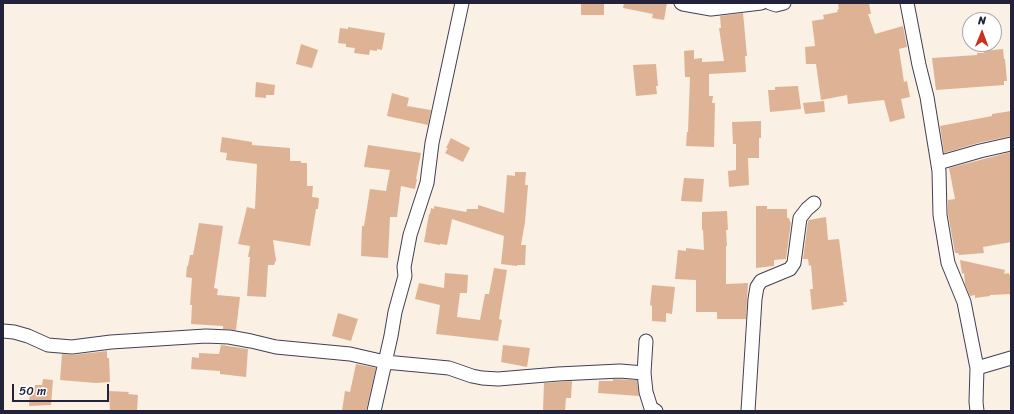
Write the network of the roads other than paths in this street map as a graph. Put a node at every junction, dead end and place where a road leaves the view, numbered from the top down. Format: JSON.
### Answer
{"nodes":[{"id":1,"x":462,"y":3,"type":"edge"},
{"id":2,"x":681,"y":3,"type":"edge"},
{"id":3,"x":761,"y":3,"type":"edge"},
{"id":4,"x":770,"y":3,"type":"edge"},
{"id":5,"x":784,"y":3,"type":"edge"},
{"id":6,"x":908,"y":3,"type":"edge"},
{"id":7,"x":1011,"y":144,"type":"edge"},
{"id":8,"x":938,"y":163,"type":"junction"},
{"id":9,"x":814,"y":203,"type":"dead end"},
{"id":10,"x":3,"y":331,"type":"edge"},
{"id":11,"x":646,"y":341,"type":"dead end"},
{"id":12,"x":1011,"y":358,"type":"edge"},
{"id":13,"x":385,"y":362,"type":"junction"},
{"id":14,"x":978,"y":368,"type":"junction"},
{"id":15,"x":644,"y":373,"type":"junction"},
{"id":16,"x":374,"y":411,"type":"edge"},
{"id":17,"x":656,"y":411,"type":"edge"},
{"id":18,"x":748,"y":411,"type":"edge"},
{"id":19,"x":977,"y":411,"type":"edge"}],
"edges":[{"from":1,"to":13,"type":"street"},
{"from":2,"to":3,"type":"street"},
{"from":4,"to":5,"type":"street"},
{"from":6,"to":8,"type":"street"},
{"from":7,"to":8,"type":"street"},
{"from":8,"to":14,"type":"street"},
{"from":9,"to":18,"type":"street"},
{"from":10,"to":13,"type":"street"},
{"from":11,"to":15,"type":"street"},
{"from":12,"to":14,"type":"street"},
{"from":13,"to":15,"type":"street"},
{"from":13,"to":16,"type":"street"},
{"from":14,"to":19,"type":"street"},
{"from":15,"to":17,"type":"street"}]}
